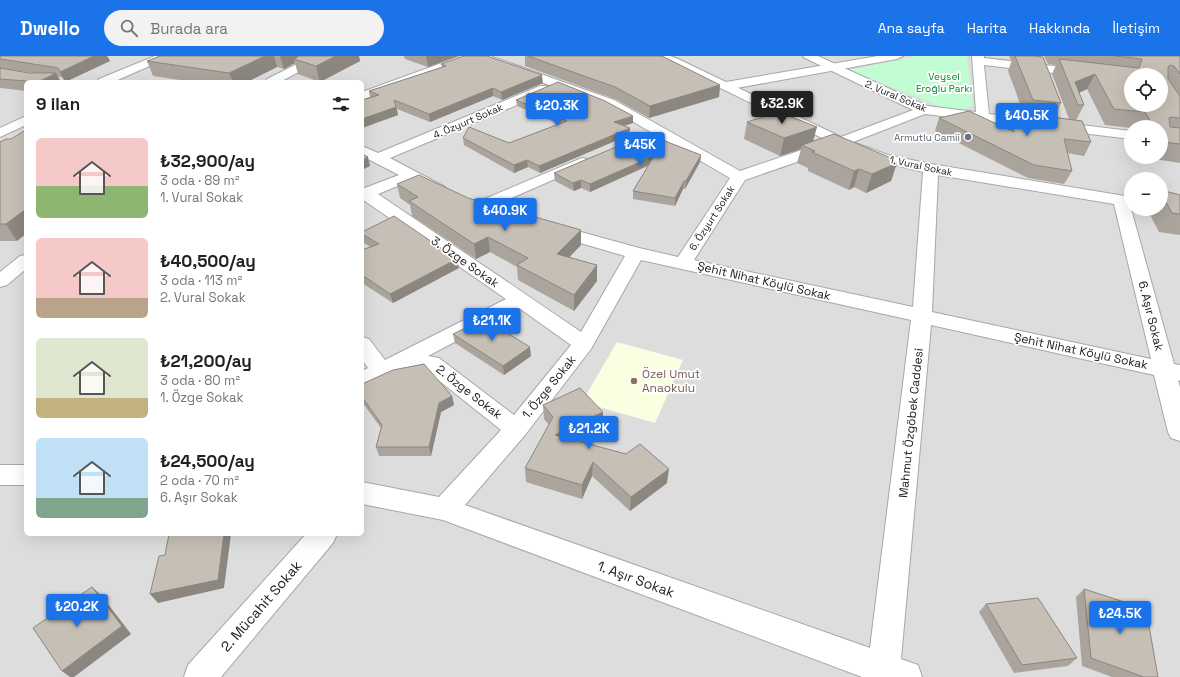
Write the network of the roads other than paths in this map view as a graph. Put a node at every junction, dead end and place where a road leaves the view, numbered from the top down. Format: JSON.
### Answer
{"nodes":[{"id":1,"x":321,"y":56,"type":"edge"},
{"id":2,"x":472,"y":56,"type":"edge"},
{"id":3,"x":479,"y":56,"type":"edge"},
{"id":4,"x":658,"y":56,"type":"edge"},
{"id":5,"x":809,"y":56,"type":"edge"},
{"id":6,"x":897,"y":56,"type":"edge"},
{"id":7,"x":1037,"y":56,"type":"edge"},
{"id":8,"x":168,"y":58,"type":"edge"},
{"id":9,"x":978,"y":59,"type":"edge"},
{"id":10,"x":834,"y":68,"type":"junction"},
{"id":11,"x":1042,"y":68,"type":"junction"},
{"id":12,"x":1124,"y":77,"type":"edge"},
{"id":13,"x":108,"y":80,"type":"edge"},
{"id":14,"x":130,"y":80,"type":"edge"},
{"id":15,"x":275,"y":80,"type":"edge"},
{"id":16,"x":1048,"y":83,"type":"edge"},
{"id":17,"x":558,"y":84,"type":"junction"},
{"id":18,"x":726,"y":86,"type":"junction"},
{"id":19,"x":364,"y":95,"type":"edge"},
{"id":20,"x":924,"y":110,"type":"junction"},
{"id":21,"x":1059,"y":112,"type":"edge"},
{"id":22,"x":983,"y":117,"type":"junction"},
{"id":23,"x":24,"y":121,"type":"edge"},
{"id":24,"x":1064,"y":127,"type":"junction"},
{"id":25,"x":656,"y":130,"type":"junction"},
{"id":26,"x":0,"y":133,"type":"edge"},
{"id":27,"x":1124,"y":134,"type":"edge"},
{"id":28,"x":642,"y":136,"type":"edge"},
{"id":29,"x":840,"y":142,"type":"junction"},
{"id":30,"x":370,"y":154,"type":"edge"},
{"id":31,"x":598,"y":155,"type":"edge"},
{"id":32,"x":931,"y":169,"type":"junction"},
{"id":33,"x":410,"y":176,"type":"junction"},
{"id":34,"x":739,"y":177,"type":"junction"},
{"id":35,"x":364,"y":193,"type":"edge"},
{"id":36,"x":1124,"y":201,"type":"edge"},
{"id":37,"x":465,"y":203,"type":"junction"},
{"id":38,"x":499,"y":214,"type":"edge"},
{"id":39,"x":1130,"y":216,"type":"edge"},
{"id":40,"x":537,"y":225,"type":"edge"},
{"id":41,"x":636,"y":253,"type":"junction"},
{"id":42,"x":24,"y":262,"type":"edge"},
{"id":43,"x":683,"y":263,"type":"junction"},
{"id":44,"x":12,"y":275,"type":"edge"},
{"id":45,"x":520,"y":300,"type":"junction"},
{"id":46,"x":922,"y":316,"type":"junction"},
{"id":47,"x":584,"y":344,"type":"junction"},
{"id":48,"x":364,"y":347,"type":"edge"},
{"id":49,"x":1172,"y":371,"type":"edge"},
{"id":50,"x":383,"y":372,"type":"junction"},
{"id":51,"x":364,"y":380,"type":"edge"},
{"id":52,"x":516,"y":429,"type":"junction"},
{"id":53,"x":1180,"y":432,"type":"edge"},
{"id":54,"x":0,"y":475,"type":"edge"},
{"id":55,"x":24,"y":475,"type":"edge"},
{"id":56,"x":364,"y":493,"type":"edge"},
{"id":57,"x":445,"y":509,"type":"junction"},
{"id":58,"x":321,"y":536,"type":"edge"},
{"id":59,"x":891,"y":674,"type":"edge"},
{"id":60,"x":200,"y":677,"type":"edge"}],
"edges":[{"from":1,"to":15,"type":"street"},
{"from":2,"to":19,"type":"street"},
{"from":3,"to":17,"type":"street"},
{"from":4,"to":18,"type":"street","name":"1. Vural Sokak"},
{"from":5,"to":10,"type":"street","name":"2. Vural Sokak"},
{"from":6,"to":10,"type":"street"},
{"from":7,"to":11,"type":"street"},
{"from":8,"to":13,"type":"street"},
{"from":8,"to":14,"type":"street"},
{"from":9,"to":11,"type":"street"},
{"from":9,"to":22,"type":"street"},
{"from":10,"to":18,"type":"street"},
{"from":10,"to":20,"type":"street","name":"2. Vural Sokak"},
{"from":11,"to":12,"type":"street"},
{"from":11,"to":16,"type":"street"},
{"from":17,"to":25,"type":"street"},
{"from":17,"to":30,"type":"street","name":"4. Özyurt Sokak"},
{"from":18,"to":29,"type":"street","name":"1. Vural Sokak"},
{"from":20,"to":22,"type":"street","name":"2. Vural Sokak"},
{"from":20,"to":29,"type":"street","name":"6. Özyurt Sokak"},
{"from":21,"to":24,"type":"street"},
{"from":22,"to":24,"type":"street","name":"2. Vural Sokak"},
{"from":23,"to":26,"type":"street"},
{"from":24,"to":27,"type":"street","name":"2. Vural Sokak"},
{"from":25,"to":28,"type":"street"},
{"from":25,"to":34,"type":"street"},
{"from":29,"to":32,"type":"street","name":"1. Vural Sokak"},
{"from":29,"to":34,"type":"street","name":"6. Özyurt Sokak"},
{"from":30,"to":33,"type":"street"},
{"from":31,"to":37,"type":"street"},
{"from":32,"to":36,"type":"street","name":"1. Vural Sokak"},
{"from":32,"to":46,"type":"street","name":"Mahmut Özgöbek Caddesi"},
{"from":33,"to":35,"type":"street"},
{"from":33,"to":37,"type":"street"},
{"from":34,"to":43,"type":"street","name":"6. Özyurt Sokak"},
{"from":35,"to":45,"type":"street","name":"3. Özge Sokak"},
{"from":37,"to":38,"type":"street"},
{"from":39,"to":49,"type":"street","name":"6. Aşır Sokak"},
{"from":40,"to":41,"type":"street","name":"Şehit Nihat Köylü Sokak"},
{"from":41,"to":43,"type":"street","name":"Şehit Nihat Köylü Sokak"},
{"from":41,"to":47,"type":"street","name":"1. Özge Sokak"},
{"from":42,"to":44,"type":"street"},
{"from":43,"to":46,"type":"street","name":"Şehit Nihat Köylü Sokak"},
{"from":45,"to":47,"type":"street","name":"3. Özge Sokak"},
{"from":45,"to":50,"type":"street"},
{"from":46,"to":49,"type":"street","name":"Şehit Nihat Köylü Sokak"},
{"from":46,"to":59,"type":"street","name":"Mahmut Özgöbek Caddesi"},
{"from":47,"to":52,"type":"street","name":"1. Özge Sokak"},
{"from":48,"to":50,"type":"street"},
{"from":49,"to":53,"type":"street","name":"6. Aşır Sokak"},
{"from":50,"to":51,"type":"street"},
{"from":50,"to":52,"type":"street","name":"2. Özge Sokak"},
{"from":52,"to":57,"type":"street","name":"1. Özge Sokak"},
{"from":54,"to":55,"type":"street"},
{"from":56,"to":57,"type":"street","name":"1. Aşır Sokak"},
{"from":57,"to":59,"type":"street","name":"1. Aşır Sokak"},
{"from":58,"to":60,"type":"street","name":"2. Mücahit Sokak"}]}
